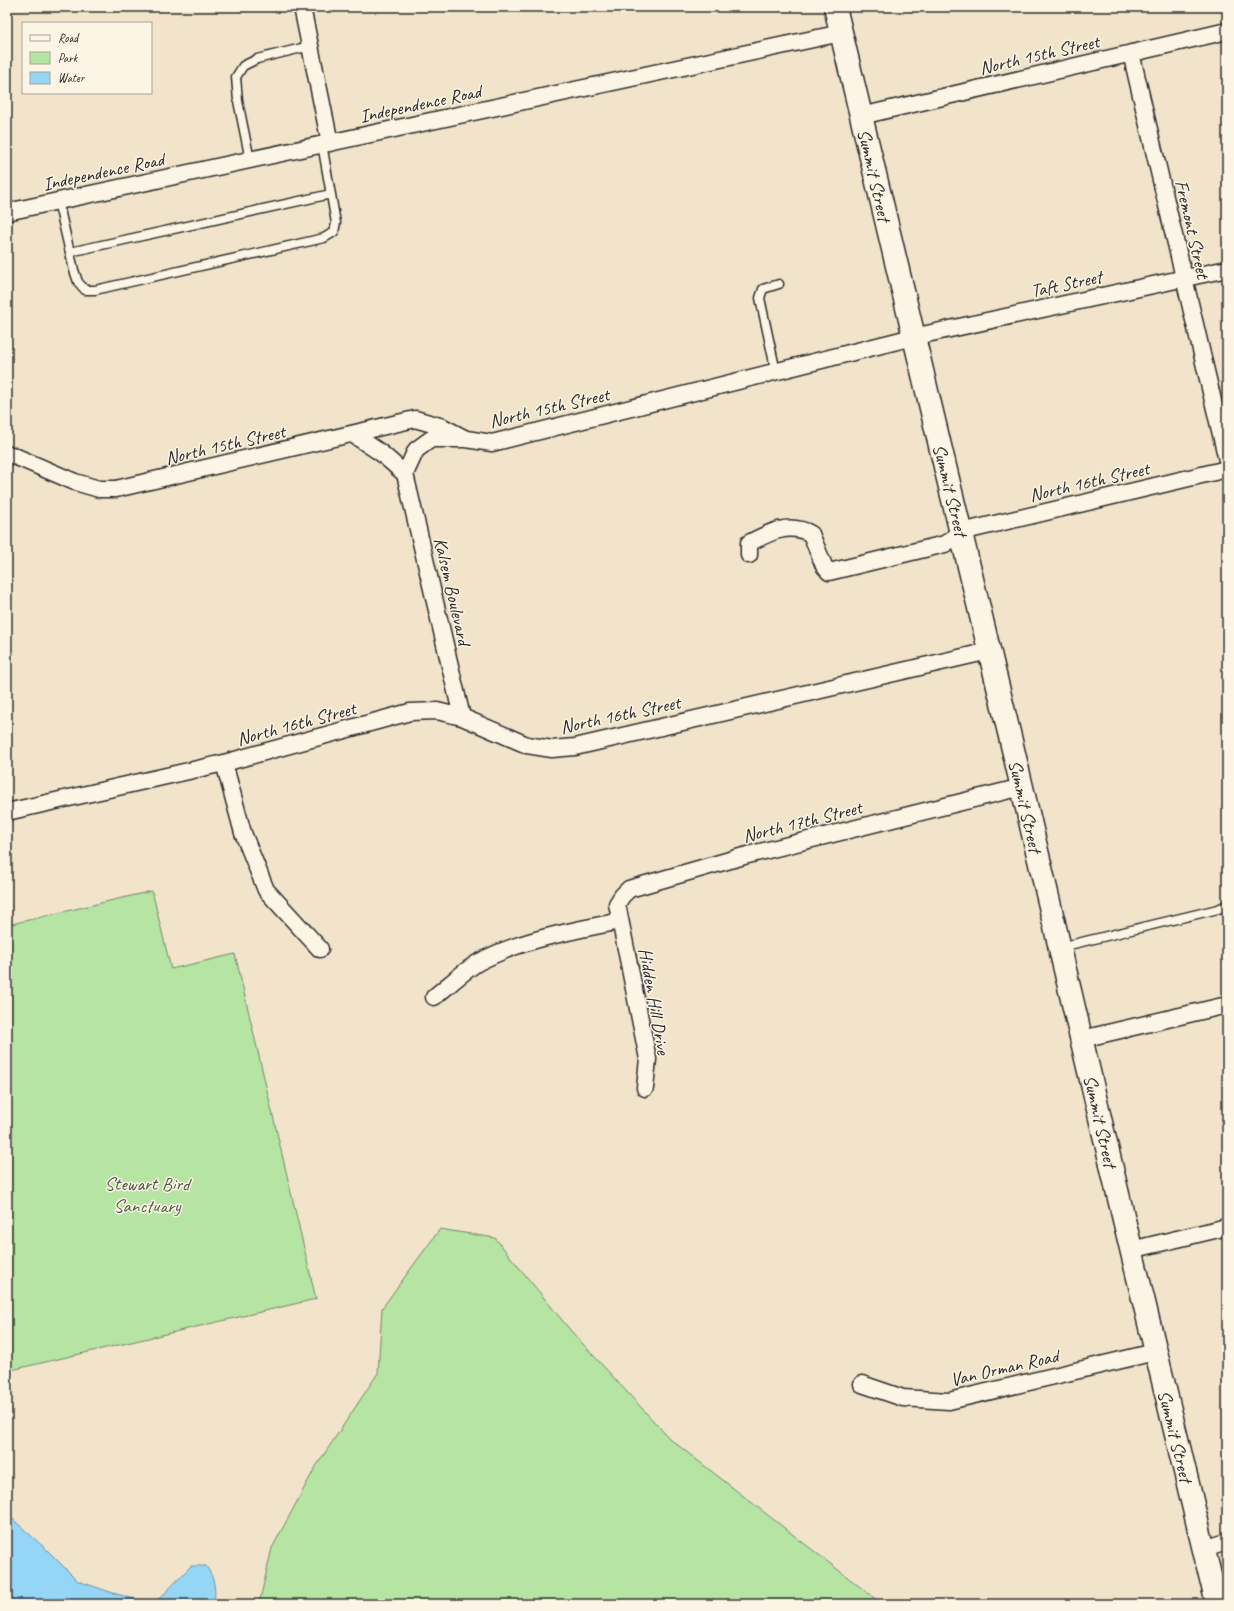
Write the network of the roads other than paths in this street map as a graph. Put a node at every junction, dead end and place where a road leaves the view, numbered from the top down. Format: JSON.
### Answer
{"nodes":[{"id":1,"x":302,"y":7,"type":"edge"},
{"id":2,"x":835,"y":7,"type":"edge"},
{"id":3,"x":1227,"y":31,"type":"edge"},
{"id":4,"x":841,"y":33,"type":"junction"},
{"id":5,"x":310,"y":46,"type":"junction"},
{"id":6,"x":1131,"y":53,"type":"junction"},
{"id":7,"x":861,"y":116,"type":"junction"},
{"id":8,"x":326,"y":143,"type":"junction"},
{"id":9,"x":250,"y":160,"type":"junction"},
{"id":10,"x":331,"y":194,"type":"junction"},
{"id":11,"x":58,"y":201,"type":"junction"},
{"id":12,"x":7,"y":212,"type":"edge"},
{"id":13,"x":70,"y":252,"type":"junction"},
{"id":14,"x":1227,"y":269,"type":"edge"},
{"id":15,"x":1184,"y":278,"type":"junction"},
{"id":16,"x":779,"y":284,"type":"dead end"},
{"id":17,"x":913,"y":337,"type":"junction"},
{"id":18,"x":776,"y":372,"type":"junction"},
{"id":19,"x":354,"y":434,"type":"junction"},
{"id":20,"x":466,"y":439,"type":"junction"},
{"id":21,"x":10,"y":455,"type":"edge"},
{"id":22,"x":1227,"y":460,"type":"edge"},
{"id":23,"x":1227,"y":469,"type":"edge"},
{"id":24,"x":405,"y":474,"type":"junction"},
{"id":25,"x":961,"y":532,"type":"junction"},
{"id":26,"x":749,"y":555,"type":"dead end"},
{"id":27,"x":989,"y":651,"type":"junction"},
{"id":28,"x":462,"y":716,"type":"junction"},
{"id":29,"x":224,"y":763,"type":"junction"},
{"id":30,"x":1022,"y":787,"type":"junction"},
{"id":31,"x":7,"y":812,"type":"edge"},
{"id":32,"x":1227,"y":905,"type":"edge"},
{"id":33,"x":620,"y":921,"type":"junction"},
{"id":34,"x":1060,"y":947,"type":"junction"},
{"id":35,"x":320,"y":949,"type":"dead end"},
{"id":36,"x":434,"y":998,"type":"dead end"},
{"id":37,"x":1227,"y":1005,"type":"edge"},
{"id":38,"x":1082,"y":1039,"type":"junction"},
{"id":39,"x":645,"y":1088,"type":"dead end"},
{"id":40,"x":1227,"y":1227,"type":"edge"},
{"id":41,"x":1130,"y":1250,"type":"junction"},
{"id":42,"x":1155,"y":1352,"type":"junction"},
{"id":43,"x":862,"y":1384,"type":"dead end"},
{"id":44,"x":1227,"y":1542,"type":"edge"},
{"id":45,"x":1204,"y":1550,"type":"junction"},
{"id":46,"x":1217,"y":1604,"type":"edge"}],
"edges":[{"from":1,"to":5,"type":"street"},
{"from":2,"to":4,"type":"main road","name":"Summit Street"},
{"from":3,"to":6,"type":"street","name":"North 15th Street"},
{"from":4,"to":7,"type":"main road","name":"Summit Street"},
{"from":4,"to":8,"type":"street","name":"Independence Road"},
{"from":5,"to":8,"type":"street"},
{"from":5,"to":9,"type":"lane"},
{"from":6,"to":7,"type":"street","name":"North 15th Street"},
{"from":6,"to":15,"type":"street","name":"Fremont Street"},
{"from":7,"to":17,"type":"main road","name":"Summit Street"},
{"from":8,"to":9,"type":"street","name":"Independence Road"},
{"from":8,"to":10,"type":"lane"},
{"from":9,"to":11,"type":"street","name":"Independence Road"},
{"from":10,"to":13,"type":"lane"},
{"from":10,"to":13,"type":"lane"},
{"from":11,"to":12,"type":"street","name":"Independence Road"},
{"from":11,"to":13,"type":"lane"},
{"from":14,"to":15,"type":"street","name":"Taft Street"},
{"from":15,"to":17,"type":"street","name":"Taft Street"},
{"from":15,"to":22,"type":"street","name":"Fremont Street"},
{"from":16,"to":18,"type":"lane"},
{"from":17,"to":18,"type":"street","name":"North 15th Street"},
{"from":17,"to":25,"type":"main road","name":"Summit Street"},
{"from":18,"to":20,"type":"street","name":"North 15th Street"},
{"from":19,"to":20,"type":"street","name":"North 15th Street"},
{"from":19,"to":21,"type":"street","name":"North 15th Street"},
{"from":19,"to":24,"type":"street"},
{"from":20,"to":24,"type":"street"},
{"from":23,"to":25,"type":"street","name":"North 16th Street"},
{"from":24,"to":28,"type":"street","name":"Kalsem Boulevard"},
{"from":25,"to":26,"type":"street"},
{"from":25,"to":27,"type":"main road","name":"Summit Street"},
{"from":27,"to":28,"type":"street","name":"North 16th Street"},
{"from":27,"to":30,"type":"main road","name":"Summit Street"},
{"from":28,"to":29,"type":"street","name":"North 16th Street"},
{"from":29,"to":31,"type":"street","name":"North 16th Street"},
{"from":29,"to":35,"type":"street"},
{"from":30,"to":33,"type":"street","name":"North 17th Street"},
{"from":30,"to":34,"type":"main road","name":"Summit Street"},
{"from":32,"to":34,"type":"lane"},
{"from":33,"to":36,"type":"street"},
{"from":33,"to":39,"type":"street","name":"Hidden Hill Drive"},
{"from":34,"to":38,"type":"main road","name":"Summit Street"},
{"from":37,"to":38,"type":"street"},
{"from":38,"to":41,"type":"main road","name":"Summit Street"},
{"from":40,"to":41,"type":"street"},
{"from":41,"to":42,"type":"main road","name":"Summit Street"},
{"from":42,"to":43,"type":"street","name":"Van Orman Road"},
{"from":42,"to":45,"type":"main road","name":"Summit Street"},
{"from":44,"to":45,"type":"street"},
{"from":45,"to":46,"type":"main road","name":"Summit Street"}]}
